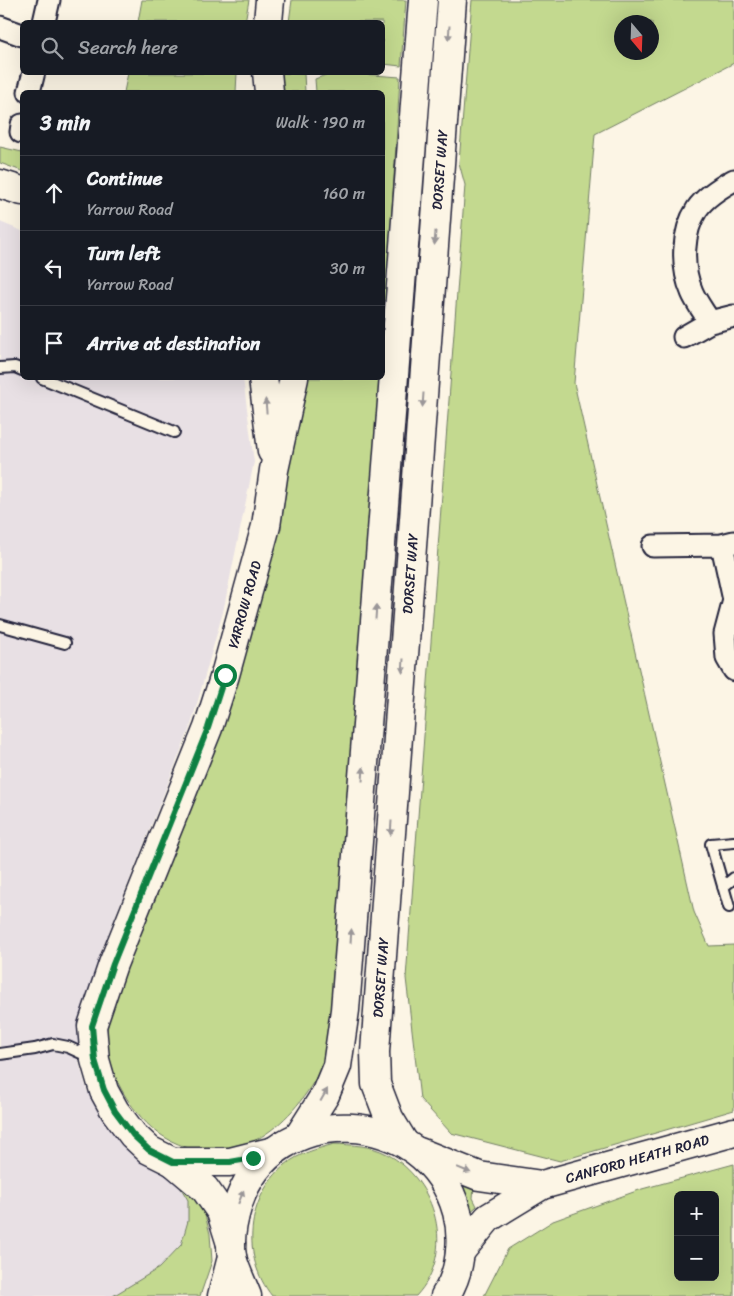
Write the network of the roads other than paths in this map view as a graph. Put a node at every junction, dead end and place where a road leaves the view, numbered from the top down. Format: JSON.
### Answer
{"nodes":[{"id":1,"x":49,"y":0,"type":"edge"},
{"id":2,"x":270,"y":0,"type":"edge"},
{"id":3,"x":423,"y":0,"type":"edge"},
{"id":4,"x":452,"y":0,"type":"edge"},
{"id":5,"x":44,"y":20,"type":"edge"},
{"id":6,"x":268,"y":20,"type":"edge"},
{"id":7,"x":0,"y":28,"type":"edge"},
{"id":8,"x":20,"y":34,"type":"edge"},
{"id":9,"x":33,"y":75,"type":"edge"},
{"id":10,"x":267,"y":75,"type":"edge"},
{"id":11,"x":30,"y":90,"type":"edge"},
{"id":12,"x":269,"y":90,"type":"edge"},
{"id":13,"x":734,"y":180,"type":"edge"},
{"id":14,"x":0,"y":184,"type":"edge"},
{"id":15,"x":20,"y":190,"type":"edge"},
{"id":16,"x":734,"y":316,"type":"edge"},
{"id":17,"x":710,"y":322,"type":"junction"},
{"id":18,"x":684,"y":337,"type":"dead end"},
{"id":19,"x":0,"y":368,"type":"edge"},
{"id":20,"x":20,"y":369,"type":"edge"},
{"id":21,"x":47,"y":380,"type":"edge"},
{"id":22,"x":263,"y":380,"type":"edge"},
{"id":23,"x":294,"y":380,"type":"edge"},
{"id":24,"x":174,"y":432,"type":"dead end"},
{"id":25,"x":274,"y":470,"type":"junction"},
{"id":26,"x":728,"y":543,"type":"edge"},
{"id":27,"x":653,"y":546,"type":"dead end"},
{"id":28,"x":0,"y":625,"type":"edge"},
{"id":29,"x":65,"y":642,"type":"dead end"},
{"id":30,"x":734,"y":670,"type":"edge"},
{"id":31,"x":734,"y":842,"type":"edge"},
{"id":32,"x":734,"y":878,"type":"edge"},
{"id":33,"x":723,"y":886,"type":"junction"},
{"id":34,"x":729,"y":907,"type":"dead end"},
{"id":35,"x":0,"y":1054,"type":"edge"},
{"id":36,"x":95,"y":1060,"type":"junction"},
{"id":37,"x":734,"y":1132,"type":"edge"},
{"id":38,"x":299,"y":1136,"type":"junction"},
{"id":39,"x":411,"y":1146,"type":"junction"},
{"id":40,"x":274,"y":1152,"type":"junction"},
{"id":41,"x":173,"y":1162,"type":"junction"},
{"id":42,"x":542,"y":1185,"type":"junction"},
{"id":43,"x":232,"y":1250,"type":"junction"},
{"id":44,"x":460,"y":1252,"type":"junction"},
{"id":45,"x":222,"y":1296,"type":"edge"},
{"id":46,"x":246,"y":1296,"type":"edge"},
{"id":47,"x":446,"y":1296,"type":"edge"}],
"edges":[{"from":1,"to":5,"type":"street"},
{"from":2,"to":6,"type":"main road"},
{"from":38,"to":3,"type":"main road","one_way":true},
{"from":4,"to":39,"type":"main road","name":"DORSET WAY","one_way":true},
{"from":7,"to":8,"type":"street"},
{"from":9,"to":11,"type":"street"},
{"from":10,"to":12,"type":"main road"},
{"from":13,"to":17,"type":"street"},
{"from":14,"to":15,"type":"main road"},
{"from":16,"to":17,"type":"street"},
{"from":17,"to":18,"type":"street"},
{"from":19,"to":20,"type":"lane"},
{"from":21,"to":24,"type":"lane"},
{"from":25,"to":22,"type":"main road","name":"YARROW ROAD","one_way":true},
{"from":23,"to":25,"type":"main road","name":"YARROW ROAD"},
{"from":25,"to":36,"type":"main road","name":"YARROW ROAD"},
{"from":26,"to":27,"type":"street"},
{"from":26,"to":30,"type":"street"},
{"from":28,"to":29,"type":"lane"},
{"from":31,"to":33,"type":"lane"},
{"from":32,"to":33,"type":"lane"},
{"from":33,"to":34,"type":"lane"},
{"from":35,"to":36,"type":"lane"},
{"from":36,"to":41,"type":"main road","name":"YARROW ROAD"},
{"from":37,"to":42,"type":"main road","name":"CANFORD HEATH ROAD"},
{"from":38,"to":39,"type":"main road","name":"CANFORD HEATH ROAD"},
{"from":38,"to":40,"type":"main road"},
{"from":39,"to":42,"type":"main road","name":"CANFORD HEATH ROAD","one_way":true},
{"from":39,"to":44,"type":"main road"},
{"from":40,"to":41,"type":"main road","name":"YARROW ROAD"},
{"from":43,"to":40,"type":"main road","one_way":true},
{"from":41,"to":43,"type":"main road","name":"YARROW ROAD"},
{"from":42,"to":44,"type":"main road","name":"CANFORD HEATH ROAD"},
{"from":43,"to":45,"type":"main road"},
{"from":43,"to":46,"type":"main road","name":"YARROW ROAD"},
{"from":44,"to":47,"type":"main road"}]}
